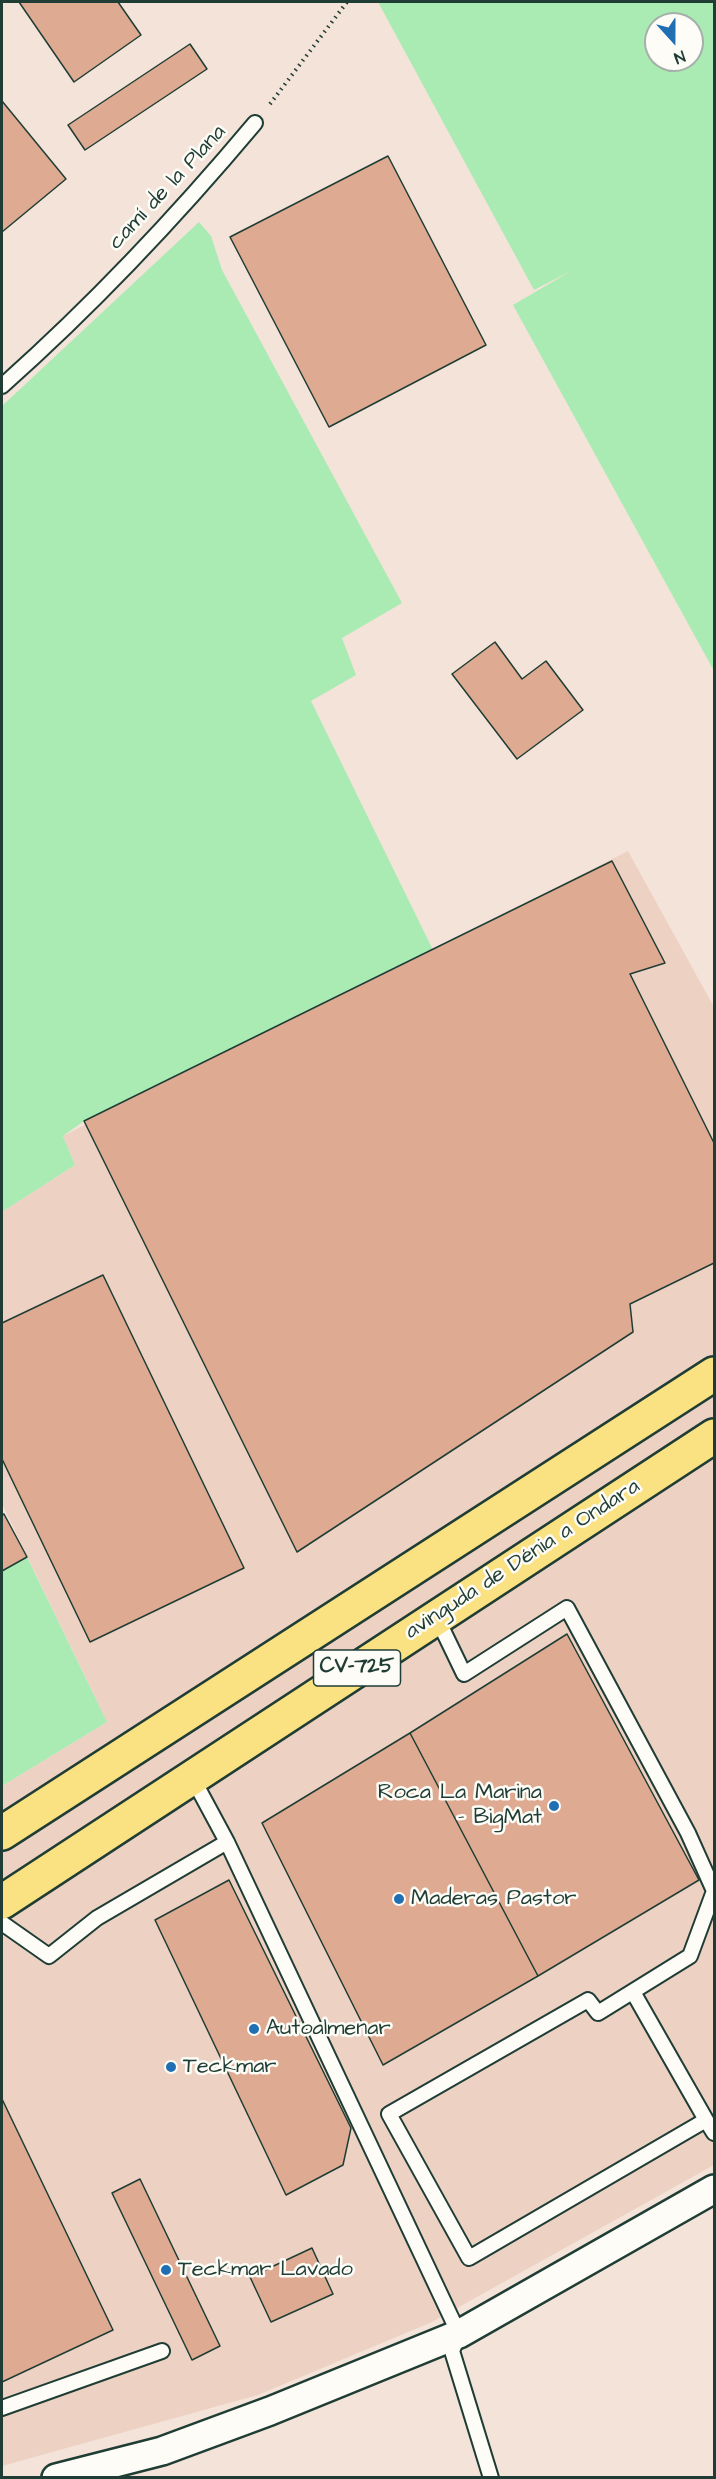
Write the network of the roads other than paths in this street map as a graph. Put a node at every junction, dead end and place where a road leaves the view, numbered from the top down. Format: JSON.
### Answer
{"nodes":[{"id":1,"x":255,"y":123,"type":"road end"},
{"id":2,"x":2,"y":387,"type":"edge"},
{"id":3,"x":714,"y":1374,"type":"edge"},
{"id":4,"x":714,"y":1436,"type":"edge"},
{"id":5,"x":436,"y":1616,"type":"junction"},
{"id":6,"x":192,"y":1777,"type":"junction"},
{"id":7,"x":2,"y":1833,"type":"edge"},
{"id":8,"x":227,"y":1842,"type":"junction"},
{"id":9,"x":2,"y":1902,"type":"edge"},
{"id":10,"x":2,"y":1923,"type":"edge"},
{"id":11,"x":633,"y":1992,"type":"junction"},
{"id":12,"x":706,"y":2120,"type":"junction"},
{"id":13,"x":714,"y":2133,"type":"edge"},
{"id":14,"x":714,"y":2189,"type":"edge"},
{"id":15,"x":459,"y":2334,"type":"junction"},
{"id":16,"x":162,"y":2351,"type":"dead end"},
{"id":17,"x":2,"y":2408,"type":"edge"},
{"id":18,"x":56,"y":2478,"type":"edge"},
{"id":19,"x":491,"y":2478,"type":"edge"}],
"edges":[{"from":1,"to":2,"type":"lane","name":"camí de la Plana"},
{"from":3,"to":7,"type":"main road","number":"CV-725"},
{"from":4,"to":5,"type":"main road","name":"avinguda de Dénia a Ondara","number":"CV-725"},
{"from":5,"to":6,"type":"main road","name":"avinguda de Dénia a Ondara","number":"CV-725"},
{"from":5,"to":11,"type":"lane"},
{"from":6,"to":8,"type":"lane"},
{"from":6,"to":9,"type":"main road","name":"avinguda de Dénia a Ondara","number":"CV-725"},
{"from":8,"to":10,"type":"lane"},
{"from":8,"to":15,"type":"lane"},
{"from":11,"to":12,"type":"lane"},
{"from":11,"to":12,"type":"lane"},
{"from":12,"to":13,"type":"lane"},
{"from":14,"to":15,"type":"street"},
{"from":15,"to":18,"type":"street"},
{"from":15,"to":19,"type":"lane"},
{"from":16,"to":17,"type":"lane"}]}
